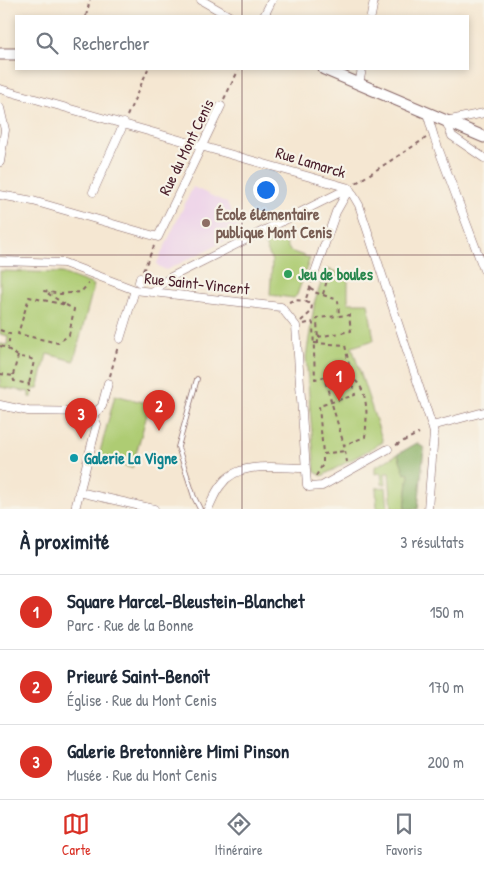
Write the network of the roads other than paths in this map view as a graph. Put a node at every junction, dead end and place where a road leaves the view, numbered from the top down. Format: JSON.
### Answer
{"nodes":[{"id":1,"x":202,"y":0,"type":"edge"},
{"id":2,"x":272,"y":0,"type":"edge"},
{"id":3,"x":374,"y":0,"type":"edge"},
{"id":4,"x":227,"y":15,"type":"edge"},
{"id":5,"x":264,"y":15,"type":"edge"},
{"id":6,"x":372,"y":15,"type":"edge"},
{"id":7,"x":0,"y":54,"type":"edge"},
{"id":8,"x":15,"y":54,"type":"edge"},
{"id":9,"x":326,"y":70,"type":"edge"},
{"id":10,"x":362,"y":70,"type":"edge"},
{"id":11,"x":359,"y":84,"type":"junction"},
{"id":12,"x":0,"y":89,"type":"edge"},
{"id":13,"x":221,"y":106,"type":"road end"},
{"id":14,"x":0,"y":108,"type":"edge"},
{"id":15,"x":428,"y":113,"type":"junction"},
{"id":16,"x":484,"y":113,"type":"edge"},
{"id":17,"x":446,"y":121,"type":"junction"},
{"id":18,"x":124,"y":123,"type":"junction"},
{"id":19,"x":484,"y":137,"type":"edge"},
{"id":20,"x":202,"y":146,"type":"junction"},
{"id":21,"x":484,"y":158,"type":"edge"},
{"id":22,"x":0,"y":162,"type":"edge"},
{"id":23,"x":349,"y":188,"type":"junction"},
{"id":24,"x":94,"y":192,"type":"dead end"},
{"id":25,"x":0,"y":195,"type":"edge"},
{"id":26,"x":484,"y":244,"type":"edge"},
{"id":27,"x":475,"y":248,"type":"junction"},
{"id":28,"x":0,"y":261,"type":"edge"},
{"id":29,"x":484,"y":270,"type":"edge"},
{"id":30,"x":314,"y":275,"type":"dead end"},
{"id":31,"x":138,"y":284,"type":"junction"},
{"id":32,"x":151,"y":292,"type":"junction"},
{"id":33,"x":120,"y":339,"type":"dead end"},
{"id":34,"x":198,"y":380,"type":"dead end"},
{"id":35,"x":108,"y":383,"type":"dead end"},
{"id":36,"x":0,"y":406,"type":"edge"},
{"id":37,"x":484,"y":412,"type":"edge"},
{"id":38,"x":93,"y":414,"type":"junction"},
{"id":39,"x":432,"y":426,"type":"junction"},
{"id":40,"x":388,"y":449,"type":"road end"},
{"id":41,"x":305,"y":468,"type":"junction"},
{"id":42,"x":79,"y":492,"type":"junction"},
{"id":43,"x":75,"y":509,"type":"edge"},
{"id":44,"x":154,"y":509,"type":"edge"},
{"id":45,"x":200,"y":509,"type":"edge"},
{"id":46,"x":208,"y":509,"type":"edge"},
{"id":47,"x":428,"y":509,"type":"edge"}],
"edges":[{"from":1,"to":4,"type":"street"},
{"from":2,"to":5,"type":"street"},
{"from":3,"to":6,"type":"street"},
{"from":7,"to":8,"type":"street"},
{"from":9,"to":11,"type":"street"},
{"from":10,"to":11,"type":"street"},
{"from":11,"to":15,"type":"street"},
{"from":12,"to":18,"type":"street","name":"Rue Lamarck"},
{"from":13,"to":20,"type":"street","name":"Rue du Mont Cenis"},
{"from":14,"to":22,"type":"street"},
{"from":15,"to":17,"type":"street"},
{"from":15,"to":27,"type":"street"},
{"from":16,"to":17,"type":"street"},
{"from":17,"to":19,"type":"street"},
{"from":17,"to":21,"type":"street"},
{"from":18,"to":20,"type":"street","name":"Rue Lamarck"},
{"from":18,"to":24,"type":"street"},
{"from":20,"to":23,"type":"street","name":"Rue Lamarck"},
{"from":20,"to":25,"type":"street","name":"Rue du Mont Cenis"},
{"from":23,"to":30,"type":"street"},
{"from":23,"to":32,"type":"street"},
{"from":23,"to":39,"type":"street","name":"Rue Lamarck"},
{"from":26,"to":27,"type":"street"},
{"from":27,"to":29,"type":"street"},
{"from":28,"to":31,"type":"street","name":"Rue Saint-Vincent"},
{"from":31,"to":32,"type":"street","name":"Rue Saint-Vincent"},
{"from":31,"to":33,"type":"street"},
{"from":32,"to":41,"type":"street","name":"Rue Saint-Vincent"},
{"from":34,"to":45,"type":"lane"},
{"from":35,"to":38,"type":"street"},
{"from":36,"to":38,"type":"street"},
{"from":37,"to":39,"type":"street"},
{"from":38,"to":42,"type":"street"},
{"from":39,"to":47,"type":"street","name":"Rue Lamarck"},
{"from":40,"to":41,"type":"street"},
{"from":41,"to":46,"type":"street"},
{"from":42,"to":43,"type":"street"},
{"from":42,"to":44,"type":"street"}]}
